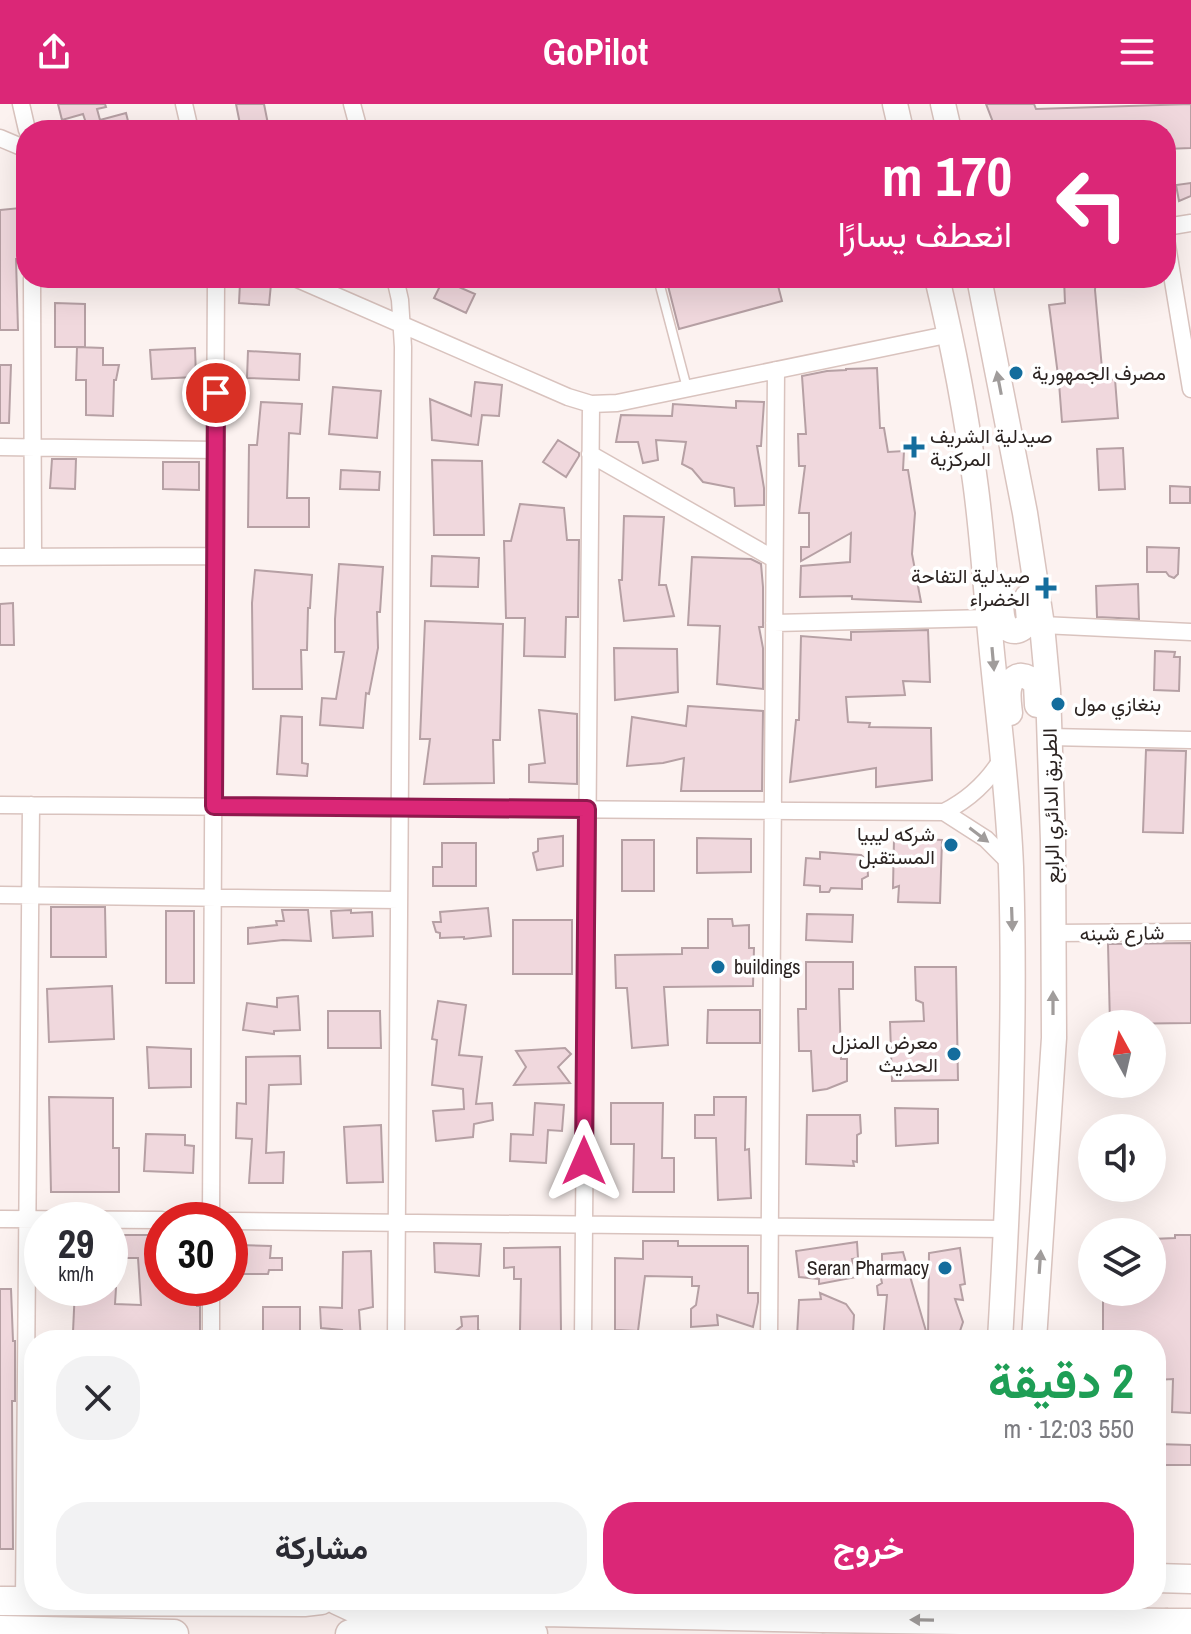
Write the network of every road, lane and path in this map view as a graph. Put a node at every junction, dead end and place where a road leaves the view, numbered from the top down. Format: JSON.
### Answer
{"nodes":[{"id":1,"x":32,"y":288,"type":"edge"},
{"id":2,"x":216,"y":288,"type":"edge"},
{"id":3,"x":318,"y":288,"type":"edge"},
{"id":4,"x":397,"y":288,"type":"edge"},
{"id":5,"x":661,"y":288,"type":"edge"},
{"id":6,"x":940,"y":288,"type":"edge"},
{"id":7,"x":981,"y":288,"type":"edge"},
{"id":8,"x":1174,"y":288,"type":"edge"},
{"id":9,"x":403,"y":324,"type":"junction"},
{"id":10,"x":951,"y":334,"type":"junction"},
{"id":11,"x":776,"y":370,"type":"junction"},
{"id":12,"x":687,"y":388,"type":"junction"},
{"id":13,"x":1191,"y":389,"type":"edge"},
{"id":14,"x":591,"y":404,"type":"junction"},
{"id":15,"x":0,"y":447,"type":"edge"},
{"id":16,"x":32,"y":448,"type":"junction"},
{"id":17,"x":970,"y":449,"type":"junction"},
{"id":18,"x":216,"y":450,"type":"junction"},
{"id":19,"x":590,"y":454,"type":"junction"},
{"id":20,"x":1026,"y":522,"type":"junction"},
{"id":21,"x":215,"y":556,"type":"junction"},
{"id":22,"x":0,"y":557,"type":"edge"},
{"id":23,"x":33,"y":557,"type":"junction"},
{"id":24,"x":774,"y":559,"type":"junction"},
{"id":25,"x":989,"y":618,"type":"junction"},
{"id":26,"x":774,"y":623,"type":"junction"},
{"id":27,"x":1042,"y":625,"type":"junction"},
{"id":28,"x":1191,"y":632,"type":"edge"},
{"id":29,"x":1049,"y":737,"type":"junction"},
{"id":30,"x":1191,"y":740,"type":"edge"},
{"id":31,"x":1003,"y":756,"type":"junction"},
{"id":32,"x":0,"y":805,"type":"edge"},
{"id":33,"x":31,"y":805,"type":"junction"},
{"id":34,"x":214,"y":806,"type":"junction"},
{"id":35,"x":400,"y":808,"type":"junction"},
{"id":36,"x":587,"y":809,"type":"junction"},
{"id":37,"x":772,"y":811,"type":"junction"},
{"id":38,"x":944,"y":812,"type":"junction"},
{"id":39,"x":1008,"y":823,"type":"junction"},
{"id":40,"x":1053,"y":841,"type":"junction"},
{"id":41,"x":1010,"y":863,"type":"junction"},
{"id":42,"x":0,"y":895,"type":"edge"},
{"id":43,"x":31,"y":895,"type":"junction"},
{"id":44,"x":213,"y":897,"type":"junction"},
{"id":45,"x":399,"y":900,"type":"junction"},
{"id":46,"x":1191,"y":932,"type":"edge"},
{"id":47,"x":1053,"y":933,"type":"junction"},
{"id":48,"x":28,"y":1202,"type":"edge"},
{"id":49,"x":211,"y":1202,"type":"edge"},
{"id":50,"x":0,"y":1219,"type":"edge"},
{"id":51,"x":24,"y":1219,"type":"edge"},
{"id":52,"x":248,"y":1221,"type":"edge"},
{"id":53,"x":397,"y":1223,"type":"junction"},
{"id":54,"x":584,"y":1225,"type":"junction"},
{"id":55,"x":769,"y":1226,"type":"junction"},
{"id":56,"x":1006,"y":1229,"type":"junction"},
{"id":57,"x":24,"y":1306,"type":"edge"},
{"id":58,"x":211,"y":1306,"type":"edge"},
{"id":59,"x":211,"y":1330,"type":"edge"},
{"id":60,"x":396,"y":1330,"type":"edge"},
{"id":61,"x":583,"y":1330,"type":"edge"},
{"id":62,"x":769,"y":1330,"type":"edge"},
{"id":63,"x":1001,"y":1330,"type":"edge"},
{"id":64,"x":1035,"y":1330,"type":"edge"},
{"id":65,"x":1166,"y":1578,"type":"edge"},
{"id":66,"x":1191,"y":1579,"type":"edge"},
{"id":67,"x":12,"y":1601,"type":"edge"},
{"id":68,"x":456,"y":1610,"type":"edge"},
{"id":69,"x":872,"y":1610,"type":"edge"},
{"id":70,"x":984,"y":1610,"type":"edge"},
{"id":71,"x":1013,"y":1610,"type":"edge"},
{"id":72,"x":1111,"y":1610,"type":"edge"},
{"id":73,"x":1191,"y":1623,"type":"edge"},
{"id":74,"x":0,"y":1630,"type":"edge"},
{"id":75,"x":174,"y":1634,"type":"edge"},
{"id":76,"x":350,"y":1634,"type":"edge"},
{"id":77,"x":533,"y":1634,"type":"edge"},
{"id":78,"x":873,"y":1634,"type":"edge"},
{"id":79,"x":983,"y":1634,"type":"edge"},
{"id":80,"x":1011,"y":1634,"type":"edge"},
{"id":81,"x":1108,"y":1634,"type":"edge"}],
"edges":[{"from":1,"to":16,"type":"street"},
{"from":2,"to":18,"type":"street"},
{"from":3,"to":9,"type":"street"},
{"from":4,"to":9,"type":"street"},
{"from":5,"to":12,"type":"lane"},
{"from":6,"to":10,"type":"main road","name":"الطريق الدائري الرابع"},
{"from":20,"to":7,"type":"main road","name":"الطريق الدائري الرابع","one_way":true},
{"from":8,"to":13,"type":"street"},
{"from":9,"to":14,"type":"street"},
{"from":9,"to":35,"type":"street"},
{"from":10,"to":11,"type":"street"},
{"from":10,"to":17,"type":"main road","name":"الطريق الدائري الرابع"},
{"from":11,"to":12,"type":"street"},
{"from":11,"to":24,"type":"street"},
{"from":12,"to":14,"type":"street"},
{"from":14,"to":19,"type":"street"},
{"from":15,"to":16,"type":"street"},
{"from":16,"to":18,"type":"street"},
{"from":16,"to":23,"type":"street"},
{"from":17,"to":20,"type":"main road"},
{"from":17,"to":25,"type":"main road","name":"الطريق الدائري الرابع"},
{"from":18,"to":21,"type":"street"},
{"from":19,"to":24,"type":"street"},
{"from":19,"to":36,"type":"street"},
{"from":20,"to":27,"type":"main road","name":"الطريق الدائري الرابع"},
{"from":21,"to":23,"type":"street"},
{"from":21,"to":34,"type":"street"},
{"from":22,"to":23,"type":"street"},
{"from":24,"to":26,"type":"street"},
{"from":25,"to":26,"type":"street"},
{"from":25,"to":31,"type":"main road","name":"الطريق الدائري الرابع","one_way":true},
{"from":26,"to":37,"type":"street"},
{"from":27,"to":28,"type":"street"},
{"from":27,"to":29,"type":"main road","name":"الطريق الدائري الرابع"},
{"from":29,"to":30,"type":"street"},
{"from":29,"to":40,"type":"main road","name":"الطريق الدائري الرابع"},
{"from":31,"to":38,"type":"street"},
{"from":31,"to":39,"type":"main road","name":"الطريق الدائري الرابع"},
{"from":32,"to":33,"type":"street"},
{"from":33,"to":34,"type":"street"},
{"from":33,"to":43,"type":"street"},
{"from":34,"to":35,"type":"street"},
{"from":34,"to":44,"type":"street"},
{"from":35,"to":36,"type":"street"},
{"from":35,"to":45,"type":"street"},
{"from":36,"to":37,"type":"street"},
{"from":36,"to":54,"type":"street"},
{"from":37,"to":38,"type":"street"},
{"from":37,"to":55,"type":"street"},
{"from":38,"to":41,"type":"street","one_way":true},
{"from":39,"to":40,"type":"main road"},
{"from":39,"to":41,"type":"main road","name":"الطريق الدائري الرابع"},
{"from":40,"to":47,"type":"main road","name":"الطريق الدائري الرابع"},
{"from":41,"to":56,"type":"main road","name":"الطريق الدائري الرابع","one_way":true},
{"from":42,"to":43,"type":"street"},
{"from":43,"to":44,"type":"street"},
{"from":43,"to":48,"type":"street"},
{"from":44,"to":45,"type":"street"},
{"from":44,"to":49,"type":"street"},
{"from":45,"to":53,"type":"street"},
{"from":46,"to":47,"type":"street","name":"شارع شبنه"},
{"from":64,"to":47,"type":"main road","name":"الطريق الدائري الرابع","one_way":true},
{"from":50,"to":51,"type":"street"},
{"from":52,"to":53,"type":"street"},
{"from":53,"to":54,"type":"street"},
{"from":53,"to":60,"type":"street"},
{"from":54,"to":55,"type":"street"},
{"from":54,"to":61,"type":"street"},
{"from":55,"to":56,"type":"street"},
{"from":55,"to":62,"type":"street"},
{"from":56,"to":63,"type":"main road","name":"الطريق الدائري الرابع"},
{"from":57,"to":67,"type":"street"},
{"from":58,"to":59,"type":"street"},
{"from":65,"to":66,"type":"highway"},
{"from":73,"to":68,"type":"highway","one_way":true,"bridge":true},
{"from":69,"to":78,"type":"highway"},
{"from":70,"to":79,"type":"main road"},
{"from":71,"to":80,"type":"main road"},
{"from":72,"to":81,"type":"highway"},
{"from":74,"to":75,"type":"highway"},
{"from":76,"to":77,"type":"highway"}]}
